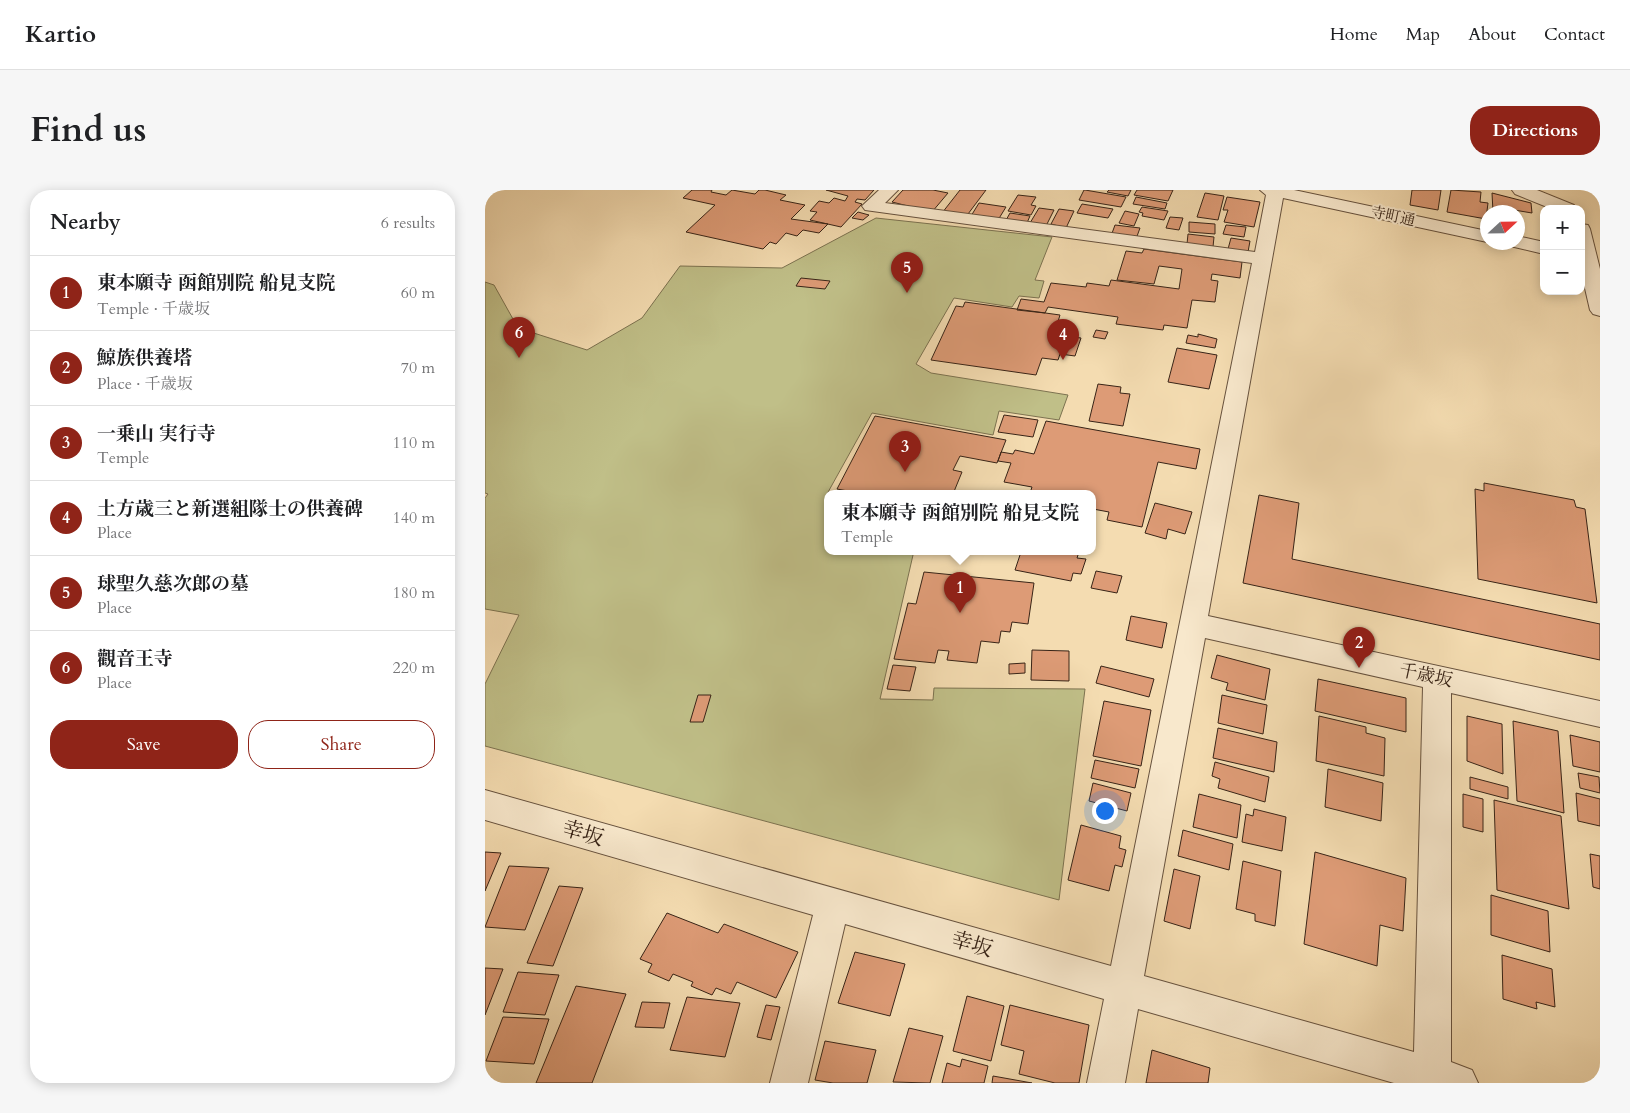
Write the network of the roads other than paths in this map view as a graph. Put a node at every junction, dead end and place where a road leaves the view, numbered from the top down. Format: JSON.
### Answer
{"nodes":[{"id":1,"x":889,"y":190,"type":"edge"},
{"id":2,"x":1273,"y":190,"type":"edge"},
{"id":3,"x":1521,"y":190,"type":"edge"},
{"id":4,"x":1558,"y":205,"type":"edge"},
{"id":5,"x":1480,"y":234,"type":"edge"},
{"id":6,"x":1585,"y":241,"type":"edge"},
{"id":7,"x":1525,"y":244,"type":"edge"},
{"id":8,"x":1540,"y":247,"type":"edge"},
{"id":9,"x":1590,"y":257,"type":"edge"},
{"id":10,"x":1263,"y":259,"type":"junction"},
{"id":11,"x":1600,"y":310,"type":"edge"},
{"id":12,"x":1193,"y":624,"type":"junction"},
{"id":13,"x":1437,"y":678,"type":"junction"},
{"id":14,"x":1600,"y":714,"type":"edge"},
{"id":15,"x":485,"y":806,"type":"edge"},
{"id":16,"x":833,"y":904,"type":"junction"},
{"id":17,"x":1124,"y":987,"type":"junction"},
{"id":18,"x":1446,"y":1079,"type":"edge"},
{"id":19,"x":789,"y":1083,"type":"edge"},
{"id":20,"x":1106,"y":1083,"type":"edge"}],
"edges":[{"from":1,"to":10,"type":"street"},
{"from":2,"to":5,"type":"street","name":"寺町通"},
{"from":2,"to":10,"type":"street"},
{"from":3,"to":4,"type":"street"},
{"from":6,"to":9,"type":"street"},
{"from":7,"to":8,"type":"street"},
{"from":9,"to":11,"type":"street"},
{"from":10,"to":12,"type":"street"},
{"from":12,"to":13,"type":"street","name":"千歳坂"},
{"from":12,"to":17,"type":"street"},
{"from":13,"to":14,"type":"street","name":"千歳坂"},
{"from":13,"to":18,"type":"street"},
{"from":15,"to":16,"type":"street","name":"幸坂"},
{"from":16,"to":17,"type":"street","name":"幸坂"},
{"from":16,"to":19,"type":"street"},
{"from":17,"to":18,"type":"street","name":"幸坂"},
{"from":17,"to":20,"type":"street"}]}
